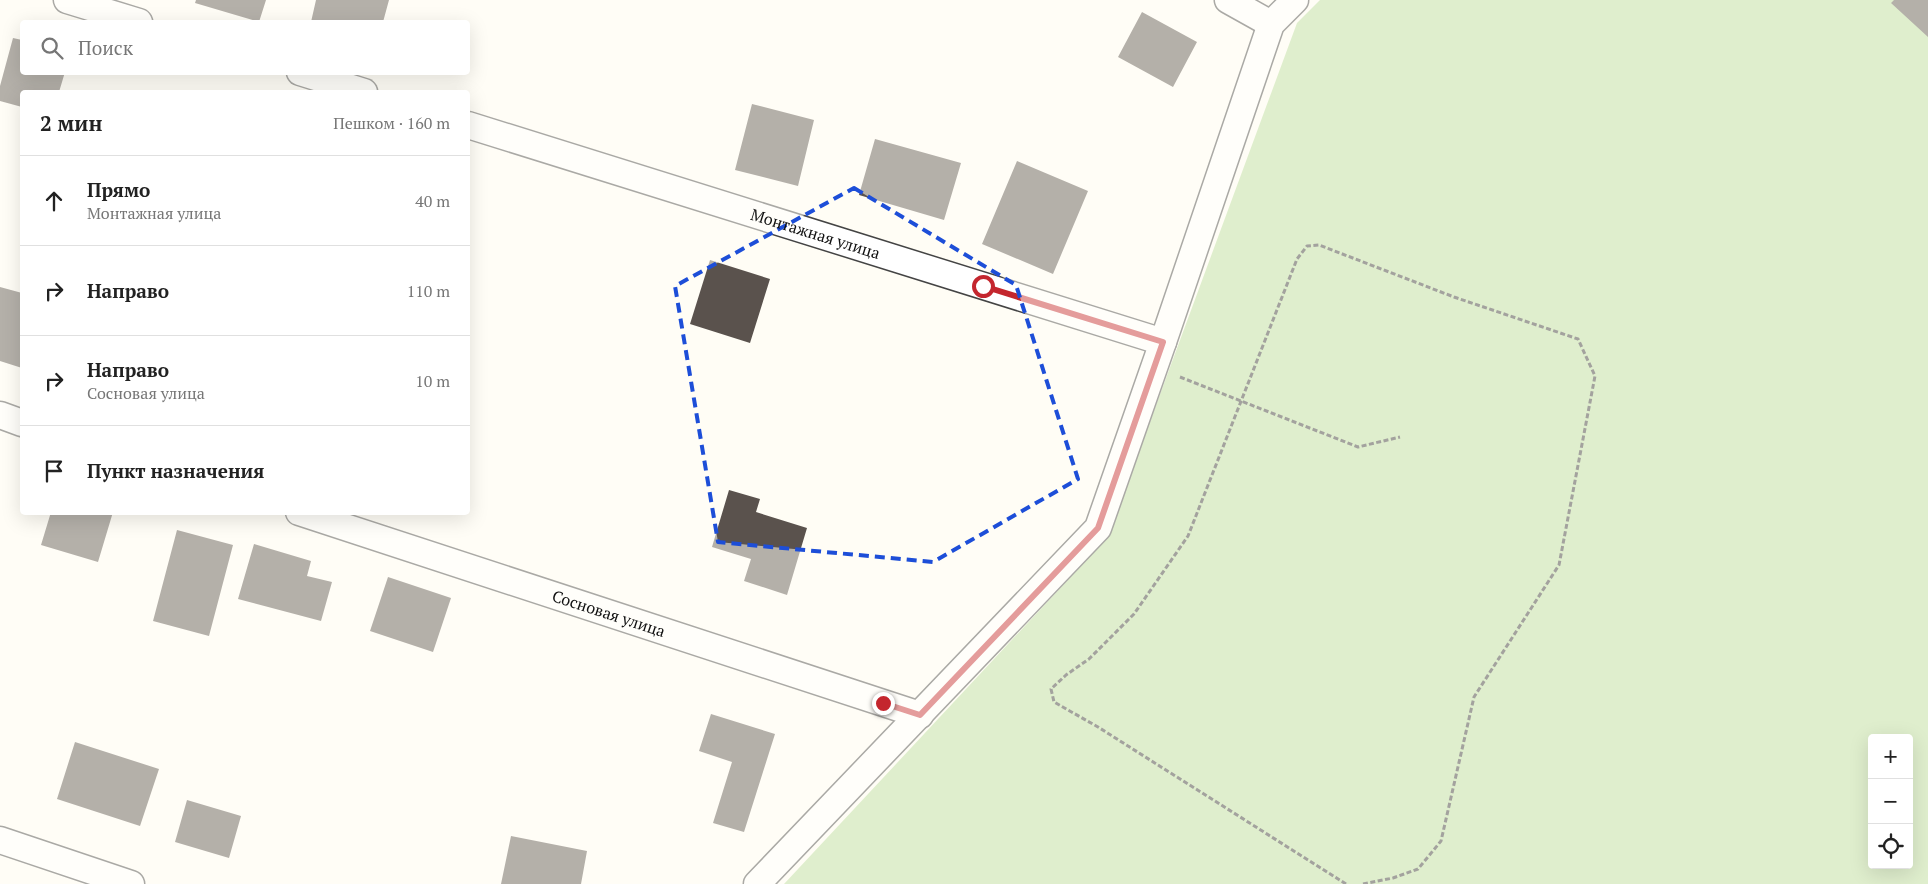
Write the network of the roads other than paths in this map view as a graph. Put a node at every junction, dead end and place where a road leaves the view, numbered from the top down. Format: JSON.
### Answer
{"nodes":[{"id":1,"x":67,"y":0,"type":"edge"},
{"id":2,"x":1228,"y":0,"type":"edge"},
{"id":3,"x":1296,"y":0,"type":"edge"},
{"id":4,"x":132,"y":20,"type":"edge"},
{"id":5,"x":1271,"y":24,"type":"junction"},
{"id":6,"x":310,"y":75,"type":"edge"},
{"id":7,"x":358,"y":90,"type":"edge"},
{"id":8,"x":470,"y":126,"type":"edge"},
{"id":9,"x":1163,"y":342,"type":"junction"},
{"id":10,"x":0,"y":415,"type":"edge"},
{"id":11,"x":20,"y":422,"type":"edge"},
{"id":12,"x":308,"y":515,"type":"edge"},
{"id":13,"x":920,"y":715,"type":"junction"},
{"id":14,"x":0,"y":840,"type":"edge"},
{"id":15,"x":131,"y":884,"type":"edge"},
{"id":16,"x":757,"y":884,"type":"edge"}],
"edges":[{"from":1,"to":4,"type":"street"},
{"from":2,"to":5,"type":"street"},
{"from":3,"to":5,"type":"street"},
{"from":5,"to":9,"type":"street"},
{"from":6,"to":7,"type":"street"},
{"from":8,"to":9,"type":"street","name":"Монтажная улица"},
{"from":9,"to":13,"type":"street"},
{"from":10,"to":11,"type":"street"},
{"from":12,"to":13,"type":"street","name":"Сосновая улица"},
{"from":13,"to":16,"type":"street"},
{"from":14,"to":15,"type":"street"}]}
